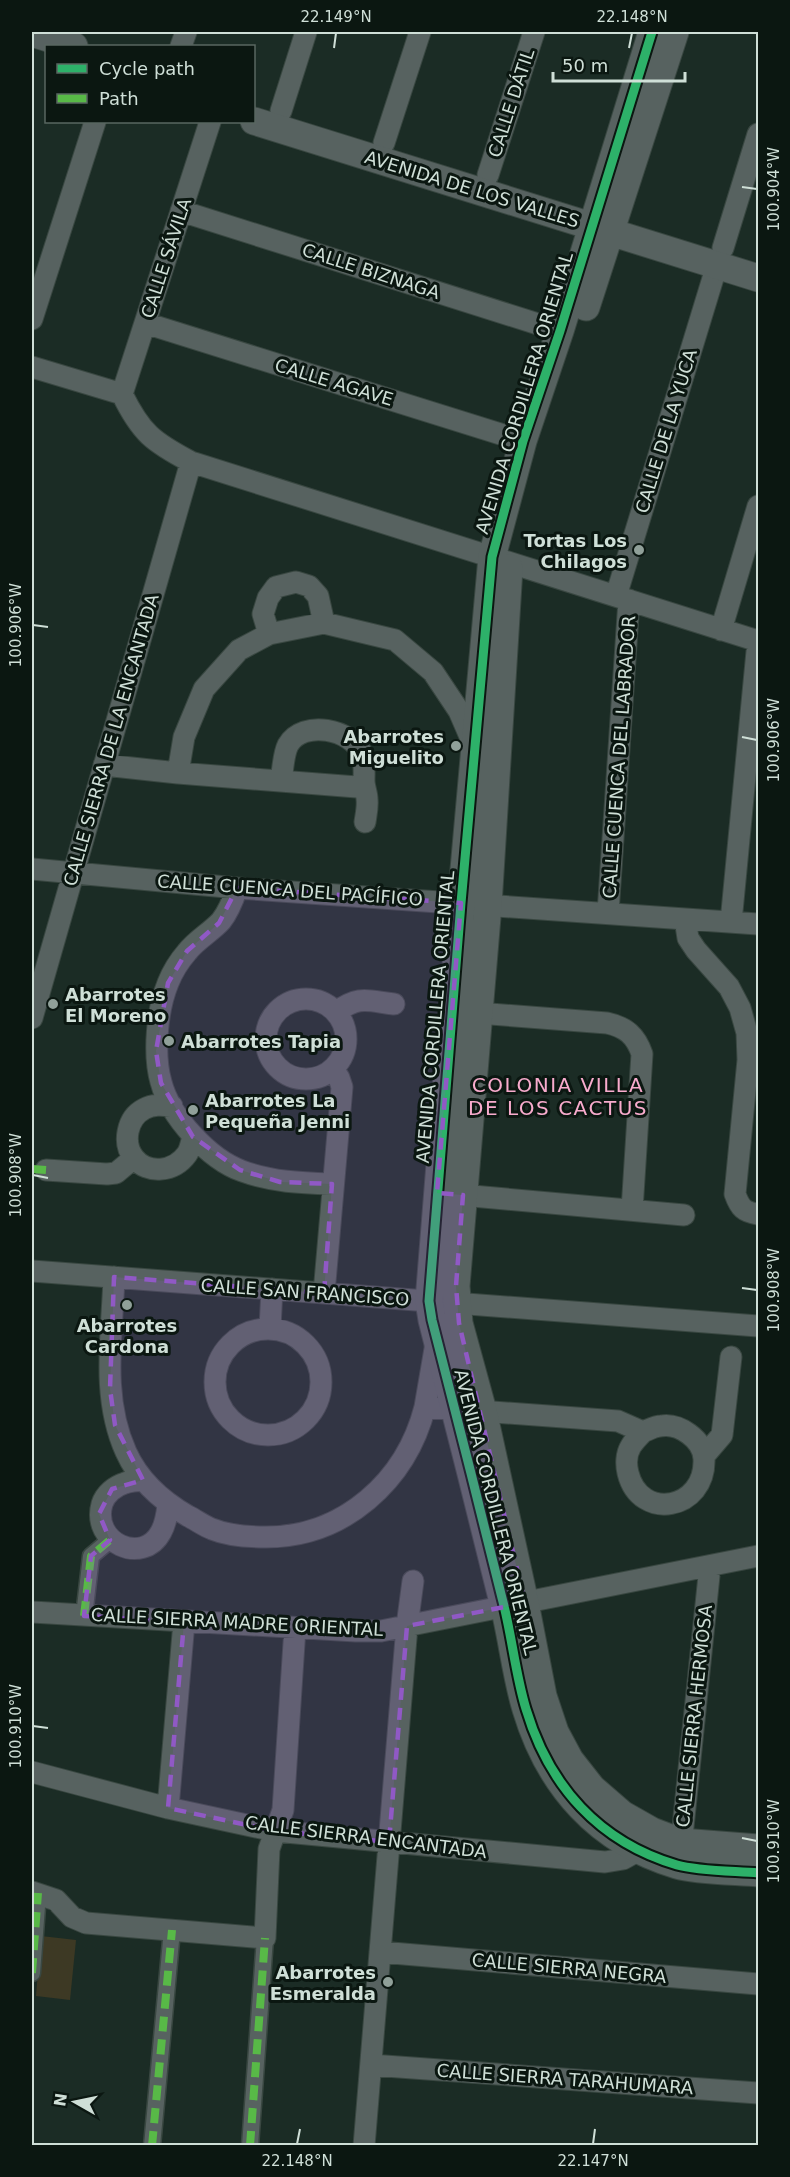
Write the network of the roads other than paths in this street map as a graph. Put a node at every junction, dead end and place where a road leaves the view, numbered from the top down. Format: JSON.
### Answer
{"nodes":[{"id":1,"x":306,"y":32,"type":"edge"},
{"id":2,"x":420,"y":32,"type":"edge"},
{"id":3,"x":534,"y":32,"type":"edge"},
{"id":4,"x":652,"y":32,"type":"edge"},
{"id":5,"x":675,"y":32,"type":"edge"},
{"id":6,"x":32,"y":33,"type":"edge"},
{"id":7,"x":66,"y":45,"type":"edge"},
{"id":8,"x":255,"y":103,"type":"edge"},
{"id":9,"x":281,"y":111,"type":"junction"},
{"id":10,"x":255,"y":121,"type":"edge"},
{"id":11,"x":94,"y":123,"type":"edge"},
{"id":12,"x":210,"y":123,"type":"edge"},
{"id":13,"x":759,"y":134,"type":"edge"},
{"id":14,"x":384,"y":143,"type":"junction"},
{"id":15,"x":488,"y":175,"type":"junction"},
{"id":16,"x":182,"y":211,"type":"junction"},
{"id":17,"x":604,"y":221,"type":"junction"},
{"id":18,"x":720,"y":257,"type":"junction"},
{"id":19,"x":759,"y":260,"type":"edge"},
{"id":20,"x":759,"y":278,"type":"edge"},
{"id":21,"x":32,"y":319,"type":"edge"},
{"id":22,"x":145,"y":323,"type":"junction"},
{"id":23,"x":560,"y":331,"type":"junction"},
{"id":24,"x":32,"y":368,"type":"edge"},
{"id":25,"x":122,"y":394,"type":"junction"},
{"id":26,"x":523,"y":441,"type":"junction"},
{"id":27,"x":191,"y":462,"type":"junction"},
{"id":28,"x":759,"y":506,"type":"edge"},
{"id":29,"x":501,"y":560,"type":"junction"},
{"id":30,"x":623,"y":598,"type":"junction"},
{"id":31,"x":324,"y":623,"type":"junction"},
{"id":32,"x":721,"y":630,"type":"junction"},
{"id":33,"x":269,"y":634,"type":"junction"},
{"id":34,"x":758,"y":641,"type":"edge"},
{"id":35,"x":475,"y":749,"type":"junction"},
{"id":36,"x":104,"y":765,"type":"junction"},
{"id":37,"x":178,"y":773,"type":"junction"},
{"id":38,"x":281,"y":781,"type":"junction"},
{"id":39,"x":364,"y":782,"type":"junction"},
{"id":40,"x":365,"y":822,"type":"dead end"},
{"id":41,"x":32,"y":869,"type":"edge"},
{"id":42,"x":74,"y":872,"type":"junction"},
{"id":43,"x":237,"y":888,"type":"junction"},
{"id":44,"x":461,"y":903,"type":"junction"},
{"id":45,"x":488,"y":905,"type":"junction"},
{"id":46,"x":608,"y":913,"type":"junction"},
{"id":47,"x":685,"y":919,"type":"junction"},
{"id":48,"x":731,"y":922,"type":"junction"},
{"id":49,"x":759,"y":924,"type":"edge"},
{"id":50,"x":394,"y":1004,"type":"dead end"},
{"id":51,"x":336,"y":1012,"type":"junction"},
{"id":52,"x":466,"y":1012,"type":"junction"},
{"id":53,"x":32,"y":1018,"type":"edge"},
{"id":54,"x":333,"y":1069,"type":"junction"},
{"id":55,"x":172,"y":1106,"type":"junction"},
{"id":56,"x":194,"y":1137,"type":"junction"},
{"id":57,"x":740,"y":1152,"type":"junction"},
{"id":58,"x":134,"y":1158,"type":"junction"},
{"id":59,"x":759,"y":1163,"type":"edge"},
{"id":60,"x":46,"y":1170,"type":"dead end"},
{"id":61,"x":332,"y":1184,"type":"junction"},
{"id":62,"x":450,"y":1194,"type":"junction"},
{"id":63,"x":632,"y":1210,"type":"junction"},
{"id":64,"x":759,"y":1214,"type":"edge"},
{"id":65,"x":684,"y":1215,"type":"dead end"},
{"id":66,"x":32,"y":1271,"type":"edge"},
{"id":67,"x":114,"y":1277,"type":"junction"},
{"id":68,"x":272,"y":1290,"type":"junction"},
{"id":69,"x":324,"y":1293,"type":"junction"},
{"id":70,"x":429,"y":1301,"type":"junction"},
{"id":71,"x":456,"y":1303,"type":"junction"},
{"id":72,"x":759,"y":1326,"type":"edge"},
{"id":73,"x":270,"y":1328,"type":"junction"},
{"id":74,"x":436,"y":1338,"type":"junction"},
{"id":75,"x":731,"y":1358,"type":"dead end"},
{"id":76,"x":425,"y":1407,"type":"junction"},
{"id":77,"x":455,"y":1409,"type":"junction"},
{"id":78,"x":483,"y":1411,"type":"junction"},
{"id":79,"x":643,"y":1432,"type":"junction"},
{"id":80,"x":704,"y":1456,"type":"junction"},
{"id":81,"x":143,"y":1480,"type":"junction"},
{"id":82,"x":168,"y":1505,"type":"junction"},
{"id":83,"x":110,"y":1540,"type":"junction"},
{"id":84,"x":759,"y":1556,"type":"edge"},
{"id":85,"x":710,"y":1566,"type":"junction"},
{"id":86,"x":413,"y":1581,"type":"dead end"},
{"id":87,"x":515,"y":1605,"type":"junction"},
{"id":88,"x":32,"y":1612,"type":"edge"},
{"id":89,"x":84,"y":1616,"type":"junction"},
{"id":90,"x":184,"y":1622,"type":"junction"},
{"id":91,"x":407,"y":1626,"type":"junction"},
{"id":92,"x":295,"y":1628,"type":"junction"},
{"id":93,"x":32,"y":1772,"type":"edge"},
{"id":94,"x":168,"y":1808,"type":"junction"},
{"id":95,"x":275,"y":1831,"type":"junction"},
{"id":96,"x":389,"y":1842,"type":"junction"},
{"id":97,"x":674,"y":1848,"type":"junction"},
{"id":98,"x":759,"y":1848,"type":"edge"},
{"id":99,"x":639,"y":1851,"type":"junction"},
{"id":100,"x":759,"y":1873,"type":"edge"},
{"id":101,"x":35,"y":1892,"type":"edge"},
{"id":102,"x":172,"y":1930,"type":"junction"},
{"id":103,"x":265,"y":1938,"type":"junction"},
{"id":104,"x":380,"y":1952,"type":"junction"},
{"id":105,"x":32,"y":1973,"type":"edge"},
{"id":106,"x":759,"y":1984,"type":"edge"},
{"id":107,"x":371,"y":2065,"type":"junction"},
{"id":108,"x":759,"y":2093,"type":"edge"},
{"id":109,"x":152,"y":2145,"type":"edge"},
{"id":110,"x":249,"y":2145,"type":"edge"},
{"id":111,"x":364,"y":2145,"type":"edge"}],
"edges":[{"from":1,"to":9,"type":"street"},
{"from":2,"to":14,"type":"street"},
{"from":3,"to":15,"type":"street","name":"CALLE DÁTIL"},
{"from":4,"to":17,"type":"street","name":"AVENIDA CORDILLERA ORIENTAL"},
{"from":5,"to":17,"type":"street","name":"AVENIDA CORDILLERA ORIENTAL"},
{"from":6,"to":7,"type":"street"},
{"from":8,"to":9,"type":"street","name":"AVENIDA DE LOS VALLES"},
{"from":9,"to":14,"type":"street","name":"AVENIDA DE LOS VALLES"},
{"from":10,"to":17,"type":"street","name":"AVENIDA DE LOS VALLES"},
{"from":11,"to":21,"type":"street"},
{"from":12,"to":16,"type":"street","name":"CALLE SÁVILA"},
{"from":13,"to":18,"type":"street","name":"CALLE DE LA YUCA"},
{"from":14,"to":15,"type":"street","name":"AVENIDA DE LOS VALLES"},
{"from":15,"to":17,"type":"street","name":"AVENIDA DE LOS VALLES"},
{"from":16,"to":22,"type":"street","name":"CALLE SÁVILA"},
{"from":16,"to":23,"type":"street","name":"CALLE BIZNAGA"},
{"from":17,"to":18,"type":"street","name":"AVENIDA DE LOS VALLES"},
{"from":17,"to":23,"type":"street","name":"AVENIDA CORDILLERA ORIENTAL"},
{"from":17,"to":29,"type":"street","name":"AVENIDA CORDILLERA ORIENTAL"},
{"from":18,"to":19,"type":"street","name":"AVENIDA DE LOS VALLES"},
{"from":18,"to":20,"type":"street","name":"AVENIDA DE LOS VALLES"},
{"from":18,"to":30,"type":"street","name":"CALLE DE LA YUCA"},
{"from":22,"to":25,"type":"street","name":"CALLE SÁVILA"},
{"from":22,"to":26,"type":"street","name":"CALLE AGAVE"},
{"from":23,"to":26,"type":"street","name":"AVENIDA CORDILLERA ORIENTAL"},
{"from":24,"to":25,"type":"street"},
{"from":25,"to":27,"type":"street"},
{"from":26,"to":29,"type":"street","name":"AVENIDA CORDILLERA ORIENTAL"},
{"from":27,"to":29,"type":"street"},
{"from":27,"to":36,"type":"street","name":"CALLE SIERRA DE LA ENCANTADA"},
{"from":28,"to":32,"type":"street"},
{"from":29,"to":30,"type":"street"},
{"from":29,"to":35,"type":"street","name":"AVENIDA CORDILLERA ORIENTAL"},
{"from":29,"to":45,"type":"street","name":"AVENIDA CORDILLERA ORIENTAL"},
{"from":30,"to":32,"type":"street"},
{"from":30,"to":46,"type":"street","name":"CALLE CUENCA DEL LABRADOR"},
{"from":31,"to":33,"type":"street"},
{"from":31,"to":33,"type":"street"},
{"from":31,"to":35,"type":"street"},
{"from":32,"to":34,"type":"street"},
{"from":33,"to":37,"type":"street"},
{"from":34,"to":48,"type":"street"},
{"from":35,"to":44,"type":"street","name":"AVENIDA CORDILLERA ORIENTAL"},
{"from":36,"to":37,"type":"street"},
{"from":36,"to":42,"type":"street","name":"CALLE SIERRA DE LA ENCANTADA"},
{"from":37,"to":38,"type":"street"},
{"from":38,"to":39,"type":"street"},
{"from":38,"to":39,"type":"street"},
{"from":39,"to":40,"type":"street"},
{"from":41,"to":42,"type":"street","name":"CALLE CUENCA DEL PACÍFICO"},
{"from":42,"to":43,"type":"street","name":"CALLE CUENCA DEL PACÍFICO"},
{"from":42,"to":53,"type":"street","name":"CALLE SIERRA DE LA ENCANTADA"},
{"from":43,"to":44,"type":"street","name":"CALLE CUENCA DEL PACÍFICO"},
{"from":43,"to":55,"type":"street"},
{"from":44,"to":45,"type":"street","name":"CALLE CUENCA DEL PACÍFICO"},
{"from":44,"to":52,"type":"street","name":"AVENIDA CORDILLERA ORIENTAL"},
{"from":45,"to":46,"type":"street","name":"CALLE CUENCA DEL PACÍFICO"},
{"from":45,"to":52,"type":"street","name":"AVENIDA CORDILLERA ORIENTAL"},
{"from":46,"to":47,"type":"street","name":"CALLE CUENCA DEL PACÍFICO"},
{"from":47,"to":48,"type":"street","name":"CALLE CUENCA DEL PACÍFICO"},
{"from":47,"to":57,"type":"street"},
{"from":48,"to":49,"type":"street","name":"CALLE CUENCA DEL PACÍFICO"},
{"from":50,"to":51,"type":"street"},
{"from":51,"to":54,"type":"street"},
{"from":51,"to":54,"type":"street"},
{"from":52,"to":62,"type":"street","name":"AVENIDA CORDILLERA ORIENTAL"},
{"from":52,"to":63,"type":"street"},
{"from":54,"to":61,"type":"street"},
{"from":55,"to":56,"type":"street"},
{"from":55,"to":58,"type":"street"},
{"from":56,"to":58,"type":"street"},
{"from":56,"to":61,"type":"street"},
{"from":57,"to":59,"type":"street"},
{"from":57,"to":64,"type":"street"},
{"from":58,"to":60,"type":"street"},
{"from":61,"to":69,"type":"street"},
{"from":62,"to":63,"type":"street"},
{"from":62,"to":70,"type":"street","name":"AVENIDA CORDILLERA ORIENTAL"},
{"from":62,"to":71,"type":"street","name":"AVENIDA CORDILLERA ORIENTAL"},
{"from":63,"to":65,"type":"street"},
{"from":66,"to":67,"type":"street","name":"CALLE SAN FRANCISCO"},
{"from":67,"to":68,"type":"street","name":"CALLE SAN FRANCISCO"},
{"from":67,"to":81,"type":"street"},
{"from":68,"to":69,"type":"street","name":"CALLE SAN FRANCISCO"},
{"from":68,"to":73,"type":"street"},
{"from":69,"to":70,"type":"street","name":"CALLE SAN FRANCISCO"},
{"from":70,"to":71,"type":"street","name":"CALLE SAN FRANCISCO"},
{"from":70,"to":74,"type":"street","name":"AVENIDA CORDILLERA ORIENTAL"},
{"from":71,"to":72,"type":"street","name":"CALLE SAN FRANCISCO"},
{"from":71,"to":78,"type":"street","name":"AVENIDA CORDILLERA ORIENTAL"},
{"from":73,"to":73,"type":"street"},
{"from":74,"to":76,"type":"street"},
{"from":74,"to":77,"type":"street","name":"AVENIDA CORDILLERA ORIENTAL"},
{"from":75,"to":80,"type":"street"},
{"from":76,"to":77,"type":"street"},
{"from":76,"to":82,"type":"street"},
{"from":77,"to":78,"type":"street"},
{"from":77,"to":87,"type":"street","name":"AVENIDA CORDILLERA ORIENTAL"},
{"from":78,"to":79,"type":"street"},
{"from":78,"to":87,"type":"street","name":"AVENIDA CORDILLERA ORIENTAL"},
{"from":79,"to":80,"type":"street"},
{"from":79,"to":80,"type":"street"},
{"from":81,"to":82,"type":"street"},
{"from":81,"to":83,"type":"street"},
{"from":82,"to":83,"type":"street"},
{"from":83,"to":89,"type":"street"},
{"from":84,"to":85,"type":"street","name":"CALLE SIERRA MADRE ORIENTAL"},
{"from":85,"to":87,"type":"street","name":"CALLE SIERRA MADRE ORIENTAL"},
{"from":85,"to":97,"type":"street","name":"CALLE SIERRA HERMOSA"},
{"from":86,"to":91,"type":"street"},
{"from":87,"to":91,"type":"street","name":"CALLE SIERRA MADRE ORIENTAL"},
{"from":87,"to":97,"type":"street","name":"AVENIDA CORDILLERA ORIENTAL"},
{"from":87,"to":99,"type":"street","name":"AVENIDA CORDILLERA ORIENTAL"},
{"from":88,"to":89,"type":"street","name":"CALLE SIERRA MADRE ORIENTAL"},
{"from":89,"to":90,"type":"street","name":"CALLE SIERRA MADRE ORIENTAL"},
{"from":90,"to":92,"type":"street","name":"CALLE SIERRA MADRE ORIENTAL"},
{"from":90,"to":94,"type":"street"},
{"from":91,"to":92,"type":"street","name":"CALLE SIERRA MADRE ORIENTAL"},
{"from":91,"to":96,"type":"street"},
{"from":92,"to":95,"type":"street"},
{"from":93,"to":94,"type":"street","name":"CALLE SIERRA ENCANTADA"},
{"from":94,"to":95,"type":"street","name":"CALLE SIERRA ENCANTADA"},
{"from":95,"to":96,"type":"street","name":"CALLE SIERRA ENCANTADA"},
{"from":95,"to":103,"type":"street"},
{"from":96,"to":99,"type":"street","name":"CALLE SIERRA ENCANTADA"},
{"from":96,"to":104,"type":"street"},
{"from":97,"to":98,"type":"street","name":"AVENIDA CORDILLERA ORIENTAL"},
{"from":97,"to":99,"type":"street","name":"AVENIDA CORDILLERA ORIENTAL"},
{"from":97,"to":100,"type":"street","name":"AVENIDA CORDILLERA ORIENTAL"},
{"from":101,"to":102,"type":"street"},
{"from":101,"to":105,"type":"street"},
{"from":102,"to":103,"type":"street"},
{"from":102,"to":109,"type":"street"},
{"from":103,"to":110,"type":"street"},
{"from":104,"to":106,"type":"street","name":"CALLE SIERRA NEGRA"},
{"from":104,"to":107,"type":"street"},
{"from":107,"to":108,"type":"street","name":"CALLE SIERRA TARAHUMARA"},
{"from":107,"to":111,"type":"street"}]}
